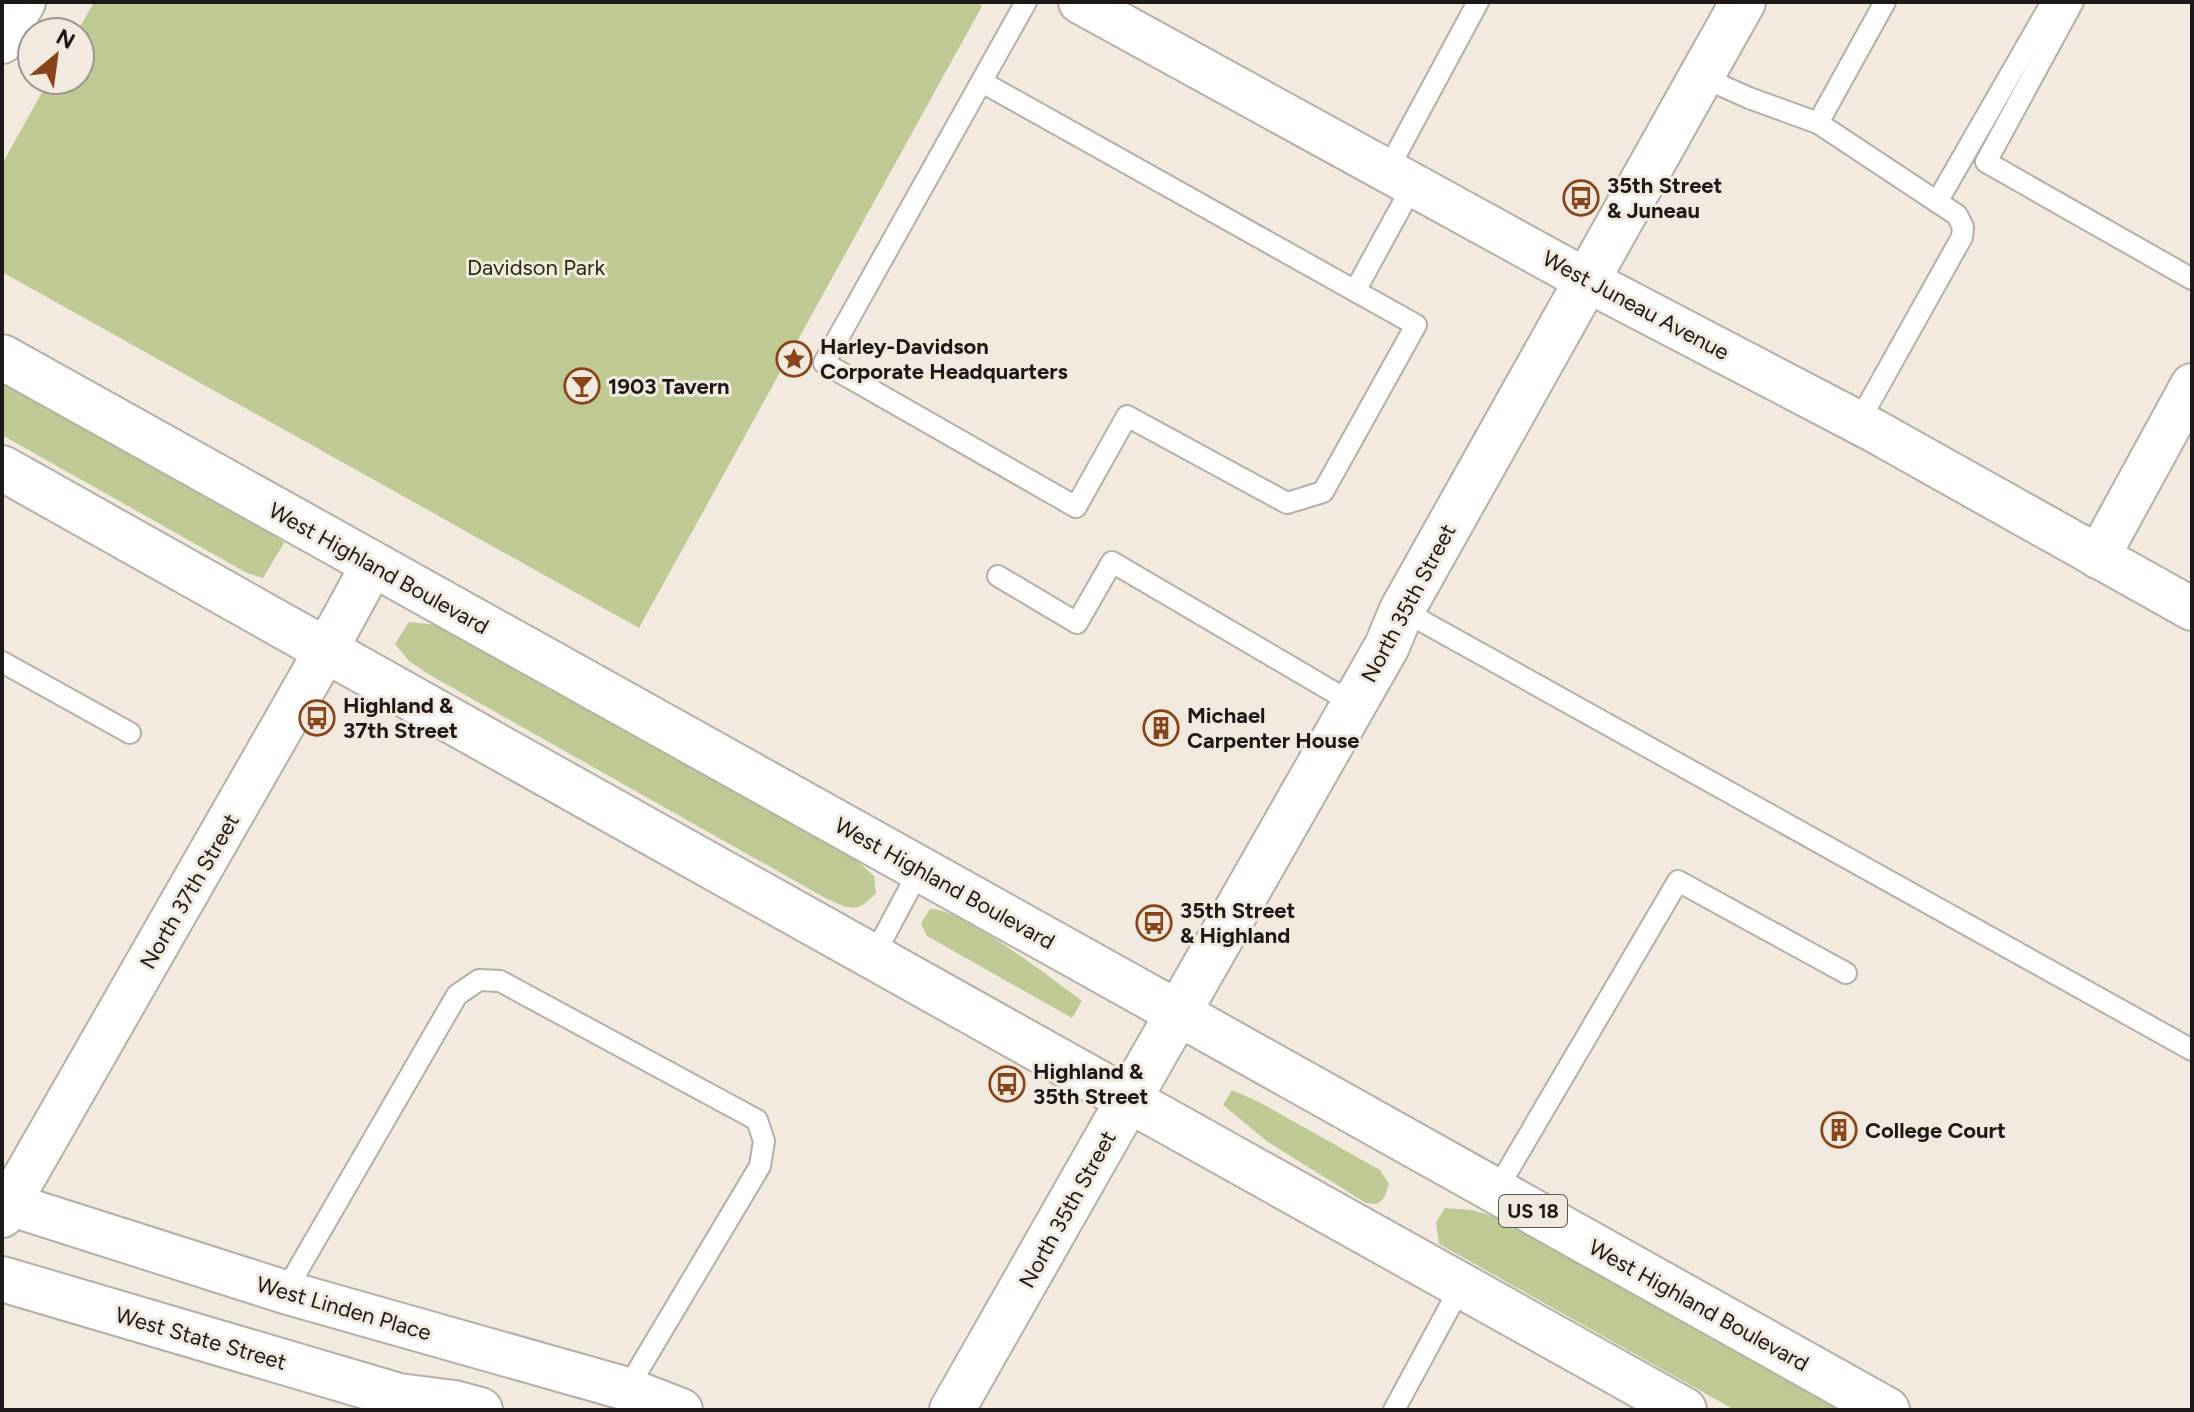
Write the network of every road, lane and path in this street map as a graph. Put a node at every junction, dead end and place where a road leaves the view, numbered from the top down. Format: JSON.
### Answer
{"nodes":[{"id":1,"x":24,"y":2,"type":"edge"},
{"id":2,"x":1026,"y":2,"type":"edge"},
{"id":3,"x":1478,"y":2,"type":"edge"},
{"id":4,"x":1743,"y":2,"type":"edge"},
{"id":5,"x":1885,"y":2,"type":"edge"},
{"id":6,"x":2052,"y":2,"type":"edge"},
{"id":7,"x":2073,"y":2,"type":"edge"},
{"id":8,"x":1105,"y":8,"type":"edge"},
{"id":9,"x":2,"y":42,"type":"edge"},
{"id":10,"x":1700,"y":76,"type":"junction"},
{"id":11,"x":982,"y":82,"type":"junction"},
{"id":12,"x":1818,"y":123,"type":"junction"},
{"id":13,"x":1400,"y":178,"type":"junction"},
{"id":14,"x":1937,"y":202,"type":"junction"},
{"id":15,"x":2192,"y":279,"type":"edge"},
{"id":16,"x":1586,"y":280,"type":"junction"},
{"id":17,"x":1355,"y":291,"type":"junction"},
{"id":18,"x":2,"y":357,"type":"edge"},
{"id":19,"x":2192,"y":385,"type":"edge"},
{"id":20,"x":1858,"y":423,"type":"junction"},
{"id":21,"x":2,"y":468,"type":"edge"},
{"id":22,"x":2098,"y":557,"type":"junction"},
{"id":23,"x":373,"y":564,"type":"junction"},
{"id":24,"x":998,"y":576,"type":"dead end"},
{"id":25,"x":2192,"y":609,"type":"edge"},
{"id":26,"x":1402,"y":610,"type":"junction"},
{"id":27,"x":325,"y":652,"type":"junction"},
{"id":28,"x":2,"y":662,"type":"edge"},
{"id":29,"x":1354,"y":704,"type":"junction"},
{"id":30,"x":130,"y":733,"type":"dead end"},
{"id":31,"x":920,"y":869,"type":"junction"},
{"id":32,"x":873,"y":957,"type":"junction"},
{"id":33,"x":1846,"y":973,"type":"dead end"},
{"id":34,"x":1178,"y":1013,"type":"junction"},
{"id":35,"x":2192,"y":1050,"type":"edge"},
{"id":36,"x":1129,"y":1100,"type":"junction"},
{"id":37,"x":1496,"y":1191,"type":"junction"},
{"id":38,"x":5,"y":1210,"type":"edge"},
{"id":39,"x":2,"y":1279,"type":"edge"},
{"id":40,"x":1461,"y":1286,"type":"junction"},
{"id":41,"x":285,"y":1292,"type":"junction"},
{"id":42,"x":627,"y":1389,"type":"junction"},
{"id":43,"x":410,"y":1403,"type":"edge"},
{"id":44,"x":480,"y":1410,"type":"edge"},
{"id":45,"x":681,"y":1410,"type":"edge"},
{"id":46,"x":952,"y":1410,"type":"edge"},
{"id":47,"x":1394,"y":1410,"type":"edge"},
{"id":48,"x":1684,"y":1410,"type":"edge"},
{"id":49,"x":1887,"y":1410,"type":"edge"}],
"edges":[{"from":1,"to":9,"type":"street"},
{"from":2,"to":11,"type":"lane"},
{"from":3,"to":13,"type":"lane"},
{"from":4,"to":10,"type":"main road","name":"North 35th Street"},
{"from":5,"to":12,"type":"lane"},
{"from":6,"to":14,"type":"lane"},
{"from":7,"to":15,"type":"lane"},
{"from":8,"to":13,"type":"street","name":"West Juneau Avenue"},
{"from":10,"to":12,"type":"lane"},
{"from":10,"to":16,"type":"main road","name":"North 35th Street"},
{"from":11,"to":17,"type":"lane"},
{"from":11,"to":17,"type":"lane"},
{"from":12,"to":14,"type":"lane"},
{"from":13,"to":16,"type":"street","name":"West Juneau Avenue"},
{"from":13,"to":17,"type":"lane"},
{"from":14,"to":20,"type":"lane"},
{"from":16,"to":20,"type":"street","name":"West Juneau Avenue"},
{"from":16,"to":26,"type":"main road","name":"North 35th Street"},
{"from":18,"to":23,"type":"main road","name":"West Highland Boulevard"},
{"from":19,"to":22,"type":"street"},
{"from":20,"to":22,"type":"street","name":"West Juneau Avenue"},
{"from":21,"to":27,"type":"main road"},
{"from":22,"to":25,"type":"street","name":"West Juneau Avenue"},
{"from":23,"to":27,"type":"street","name":"North 37th Street"},
{"from":23,"to":31,"type":"main road","name":"West Highland Boulevard"},
{"from":24,"to":29,"type":"lane"},
{"from":26,"to":29,"type":"main road","name":"North 35th Street"},
{"from":26,"to":35,"type":"lane"},
{"from":27,"to":32,"type":"main road"},
{"from":27,"to":38,"type":"street","name":"North 37th Street"},
{"from":28,"to":30,"type":"lane"},
{"from":29,"to":34,"type":"main road","name":"North 35th Street"},
{"from":31,"to":32,"type":"lane"},
{"from":31,"to":34,"type":"main road","name":"West Highland Boulevard"},
{"from":32,"to":36,"type":"main road"},
{"from":33,"to":37,"type":"lane"},
{"from":34,"to":36,"type":"main road","name":"North 35th Street"},
{"from":34,"to":37,"type":"main road","name":"West Highland Boulevard","number":"US 18"},
{"from":36,"to":40,"type":"main road"},
{"from":36,"to":46,"type":"main road","name":"North 35th Street"},
{"from":37,"to":49,"type":"main road","name":"West Highland Boulevard","number":"US 18"},
{"from":38,"to":41,"type":"street","name":"West Linden Place"},
{"from":39,"to":43,"type":"main road","name":"West State Street"},
{"from":40,"to":47,"type":"lane"},
{"from":40,"to":48,"type":"main road"},
{"from":41,"to":42,"type":"street","name":"West Linden Place"},
{"from":41,"to":42,"type":"lane"},
{"from":42,"to":45,"type":"street","name":"West Linden Place"},
{"from":43,"to":44,"type":"main road","name":"West State Street"}]}
